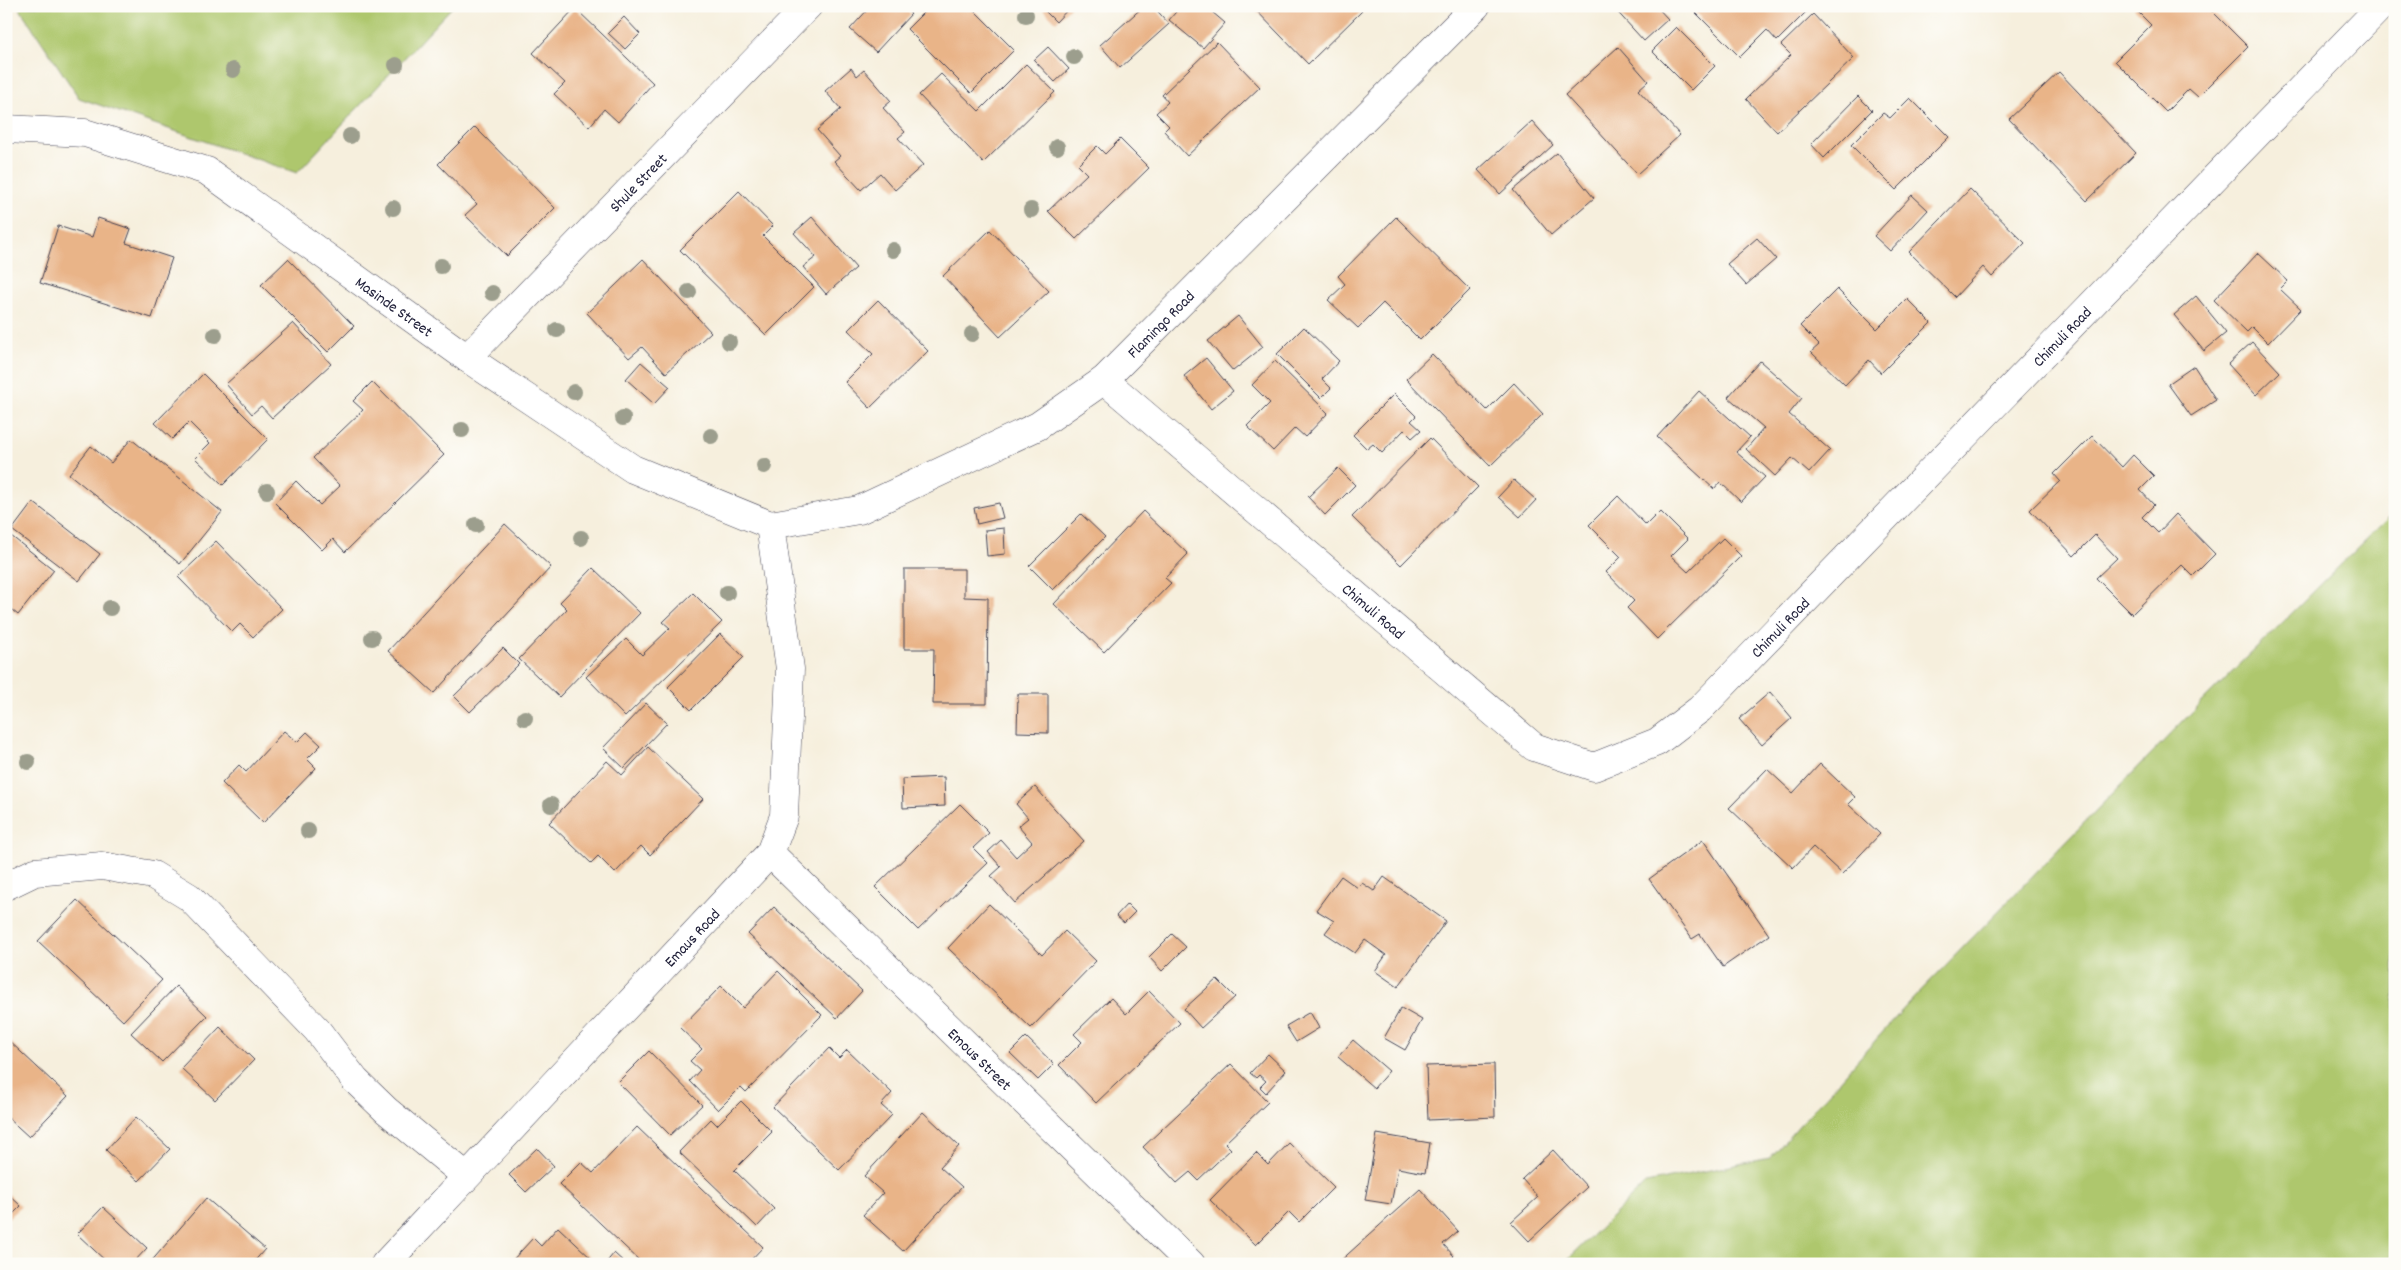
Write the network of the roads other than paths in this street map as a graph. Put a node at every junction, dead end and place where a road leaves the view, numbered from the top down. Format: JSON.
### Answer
{"nodes":[{"id":1,"x":808,"y":6,"type":"edge"},
{"id":2,"x":2381,"y":6,"type":"edge"},
{"id":3,"x":1465,"y":10,"type":"edge"},
{"id":4,"x":6,"y":129,"type":"edge"},
{"id":5,"x":467,"y":358,"type":"junction"},
{"id":6,"x":1104,"y":380,"type":"junction"},
{"id":7,"x":770,"y":525,"type":"junction"},
{"id":8,"x":770,"y":853,"type":"junction"},
{"id":9,"x":6,"y":886,"type":"edge"},
{"id":10,"x":466,"y":1176,"type":"junction"},
{"id":11,"x":1187,"y":1263,"type":"edge"},
{"id":12,"x":385,"y":1264,"type":"edge"}],
"edges":[{"from":1,"to":5,"type":"street","name":"Shule Street"},
{"from":2,"to":6,"type":"street","name":"Chimuli Road"},
{"from":3,"to":6,"type":"street","name":"Flamingo Road"},
{"from":4,"to":5,"type":"street","name":"Masinde Street"},
{"from":5,"to":7,"type":"street","name":"Masinde Street"},
{"from":6,"to":7,"type":"street","name":"Flamingo Road"},
{"from":7,"to":8,"type":"street","name":"Emaus Road"},
{"from":8,"to":10,"type":"street","name":"Emaus Road"},
{"from":8,"to":11,"type":"street","name":"Emous Street"},
{"from":9,"to":10,"type":"street"},
{"from":10,"to":12,"type":"street","name":"Emaus Road"}]}
